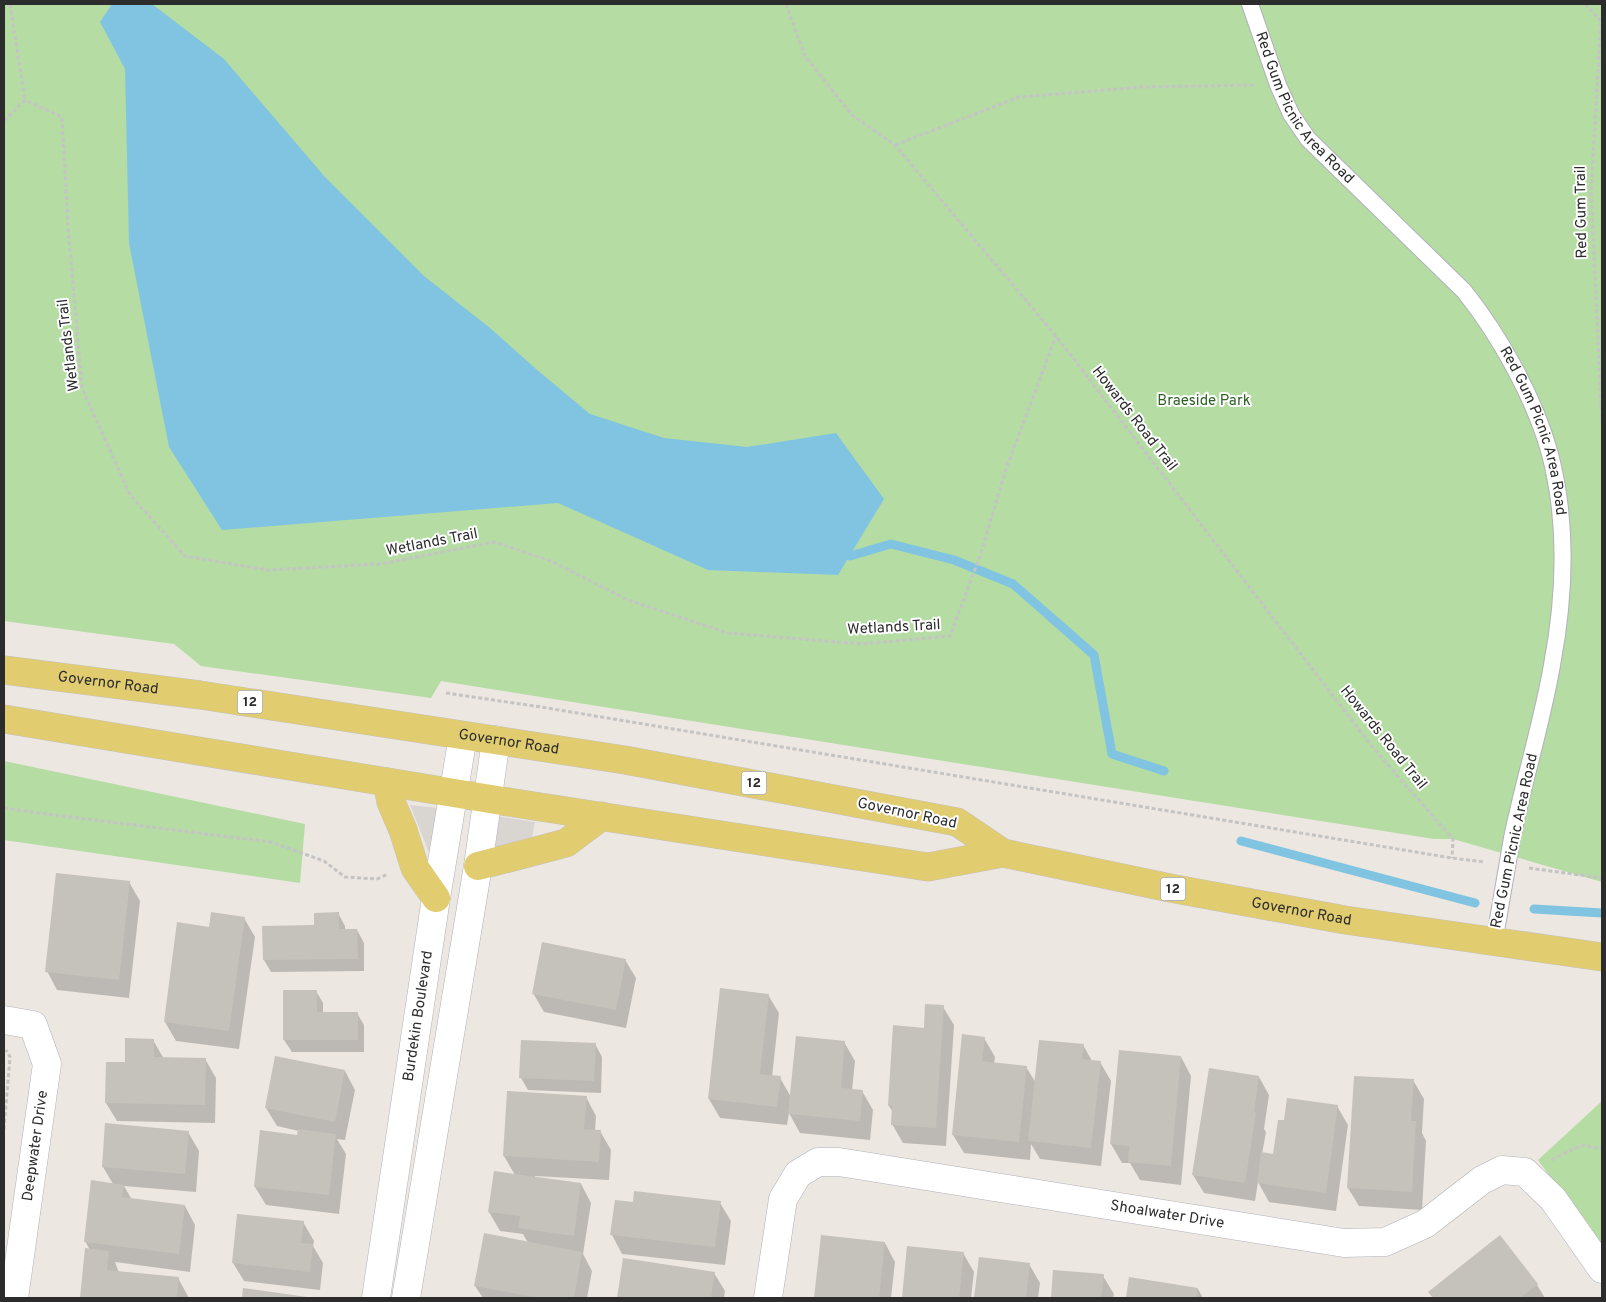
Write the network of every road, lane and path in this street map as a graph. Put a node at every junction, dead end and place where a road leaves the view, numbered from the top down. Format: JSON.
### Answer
{"nodes":[{"id":1,"x":10,"y":4,"type":"edge"},
{"id":2,"x":786,"y":4,"type":"edge"},
{"id":3,"x":1250,"y":4,"type":"edge"},
{"id":4,"x":1585,"y":4,"type":"edge"},
{"id":5,"x":1278,"y":85,"type":"junction"},
{"id":6,"x":25,"y":100,"type":"junction"},
{"id":7,"x":4,"y":121,"type":"edge"},
{"id":8,"x":895,"y":145,"type":"junction"},
{"id":9,"x":1056,"y":336,"type":"junction"},
{"id":10,"x":1602,"y":426,"type":"edge"},
{"id":11,"x":4,"y":670,"type":"edge"},
{"id":12,"x":446,"y":693,"type":"dead end"},
{"id":13,"x":4,"y":720,"type":"edge"},
{"id":14,"x":463,"y":736,"type":"junction"},
{"id":15,"x":496,"y":740,"type":"junction"},
{"id":16,"x":386,"y":782,"type":"junction"},
{"id":17,"x":455,"y":793,"type":"junction"},
{"id":18,"x":488,"y":798,"type":"junction"},
{"id":19,"x":4,"y":808,"type":"edge"},
{"id":20,"x":602,"y":816,"type":"junction"},
{"id":21,"x":1003,"y":853,"type":"junction"},
{"id":22,"x":1452,"y":858,"type":"junction"},
{"id":23,"x":1508,"y":865,"type":"junction"},
{"id":24,"x":478,"y":866,"type":"junction"},
{"id":25,"x":392,"y":872,"type":"dead end"},
{"id":26,"x":1602,"y":878,"type":"edge"},
{"id":27,"x":436,"y":898,"type":"junction"},
{"id":28,"x":1494,"y":943,"type":"junction"},
{"id":29,"x":1602,"y":957,"type":"edge"},
{"id":30,"x":4,"y":1020,"type":"edge"},
{"id":31,"x":4,"y":1045,"type":"edge"},
{"id":32,"x":4,"y":1129,"type":"edge"},
{"id":33,"x":1602,"y":1149,"type":"edge"},
{"id":34,"x":1534,"y":1178,"type":"junction"},
{"id":35,"x":1602,"y":1269,"type":"edge"},
{"id":36,"x":14,"y":1298,"type":"edge"},
{"id":37,"x":376,"y":1298,"type":"edge"},
{"id":38,"x":406,"y":1298,"type":"edge"},
{"id":39,"x":768,"y":1298,"type":"edge"}],
"edges":[{"from":1,"to":6,"type":"path"},
{"from":2,"to":8,"type":"path","name":"Howards Road Trail"},
{"from":3,"to":5,"type":"lane","name":"Red Gum Picnic Area Road"},
{"from":4,"to":10,"type":"path","name":"Red Gum Trail"},
{"from":5,"to":8,"type":"path"},
{"from":5,"to":23,"type":"lane","name":"Red Gum Picnic Area Road"},
{"from":6,"to":7,"type":"path"},
{"from":6,"to":9,"type":"path","name":"Wetlands Trail"},
{"from":8,"to":9,"type":"path","name":"Howards Road Trail"},
{"from":9,"to":22,"type":"path","name":"Howards Road Trail"},
{"from":11,"to":14,"type":"main road","name":"Governor Road","number":"12"},
{"from":12,"to":22,"type":"path"},
{"from":13,"to":16,"type":"main road","name":"Governor Road","number":"12"},
{"from":14,"to":15,"type":"main road","name":"Governor Road","number":"12"},
{"from":14,"to":17,"type":"street","name":"Burdekin Boulevard"},
{"from":15,"to":18,"type":"street"},
{"from":15,"to":21,"type":"main road","name":"Governor Road","number":"12"},
{"from":16,"to":17,"type":"main road","name":"Governor Road","number":"12"},
{"from":16,"to":27,"type":"main road"},
{"from":17,"to":18,"type":"main road","name":"Governor Road","number":"12"},
{"from":17,"to":27,"type":"street","name":"Burdekin Boulevard"},
{"from":18,"to":20,"type":"main road","name":"Governor Road","number":"12"},
{"from":18,"to":24,"type":"street"},
{"from":19,"to":25,"type":"path"},
{"from":20,"to":21,"type":"main road","name":"Governor Road","number":"12"},
{"from":20,"to":24,"type":"main road"},
{"from":21,"to":28,"type":"main road","name":"Governor Road","number":"12"},
{"from":22,"to":23,"type":"path"},
{"from":23,"to":26,"type":"path"},
{"from":23,"to":28,"type":"lane","name":"Red Gum Picnic Area Road"},
{"from":24,"to":38,"type":"street"},
{"from":27,"to":37,"type":"street","name":"Burdekin Boulevard"},
{"from":28,"to":29,"type":"main road","name":"Governor Road","number":"12"},
{"from":30,"to":36,"type":"street","name":"Deepwater Drive"},
{"from":31,"to":32,"type":"path"},
{"from":33,"to":34,"type":"path"},
{"from":34,"to":35,"type":"street"},
{"from":34,"to":39,"type":"street","name":"Shoalwater Drive"}]}
